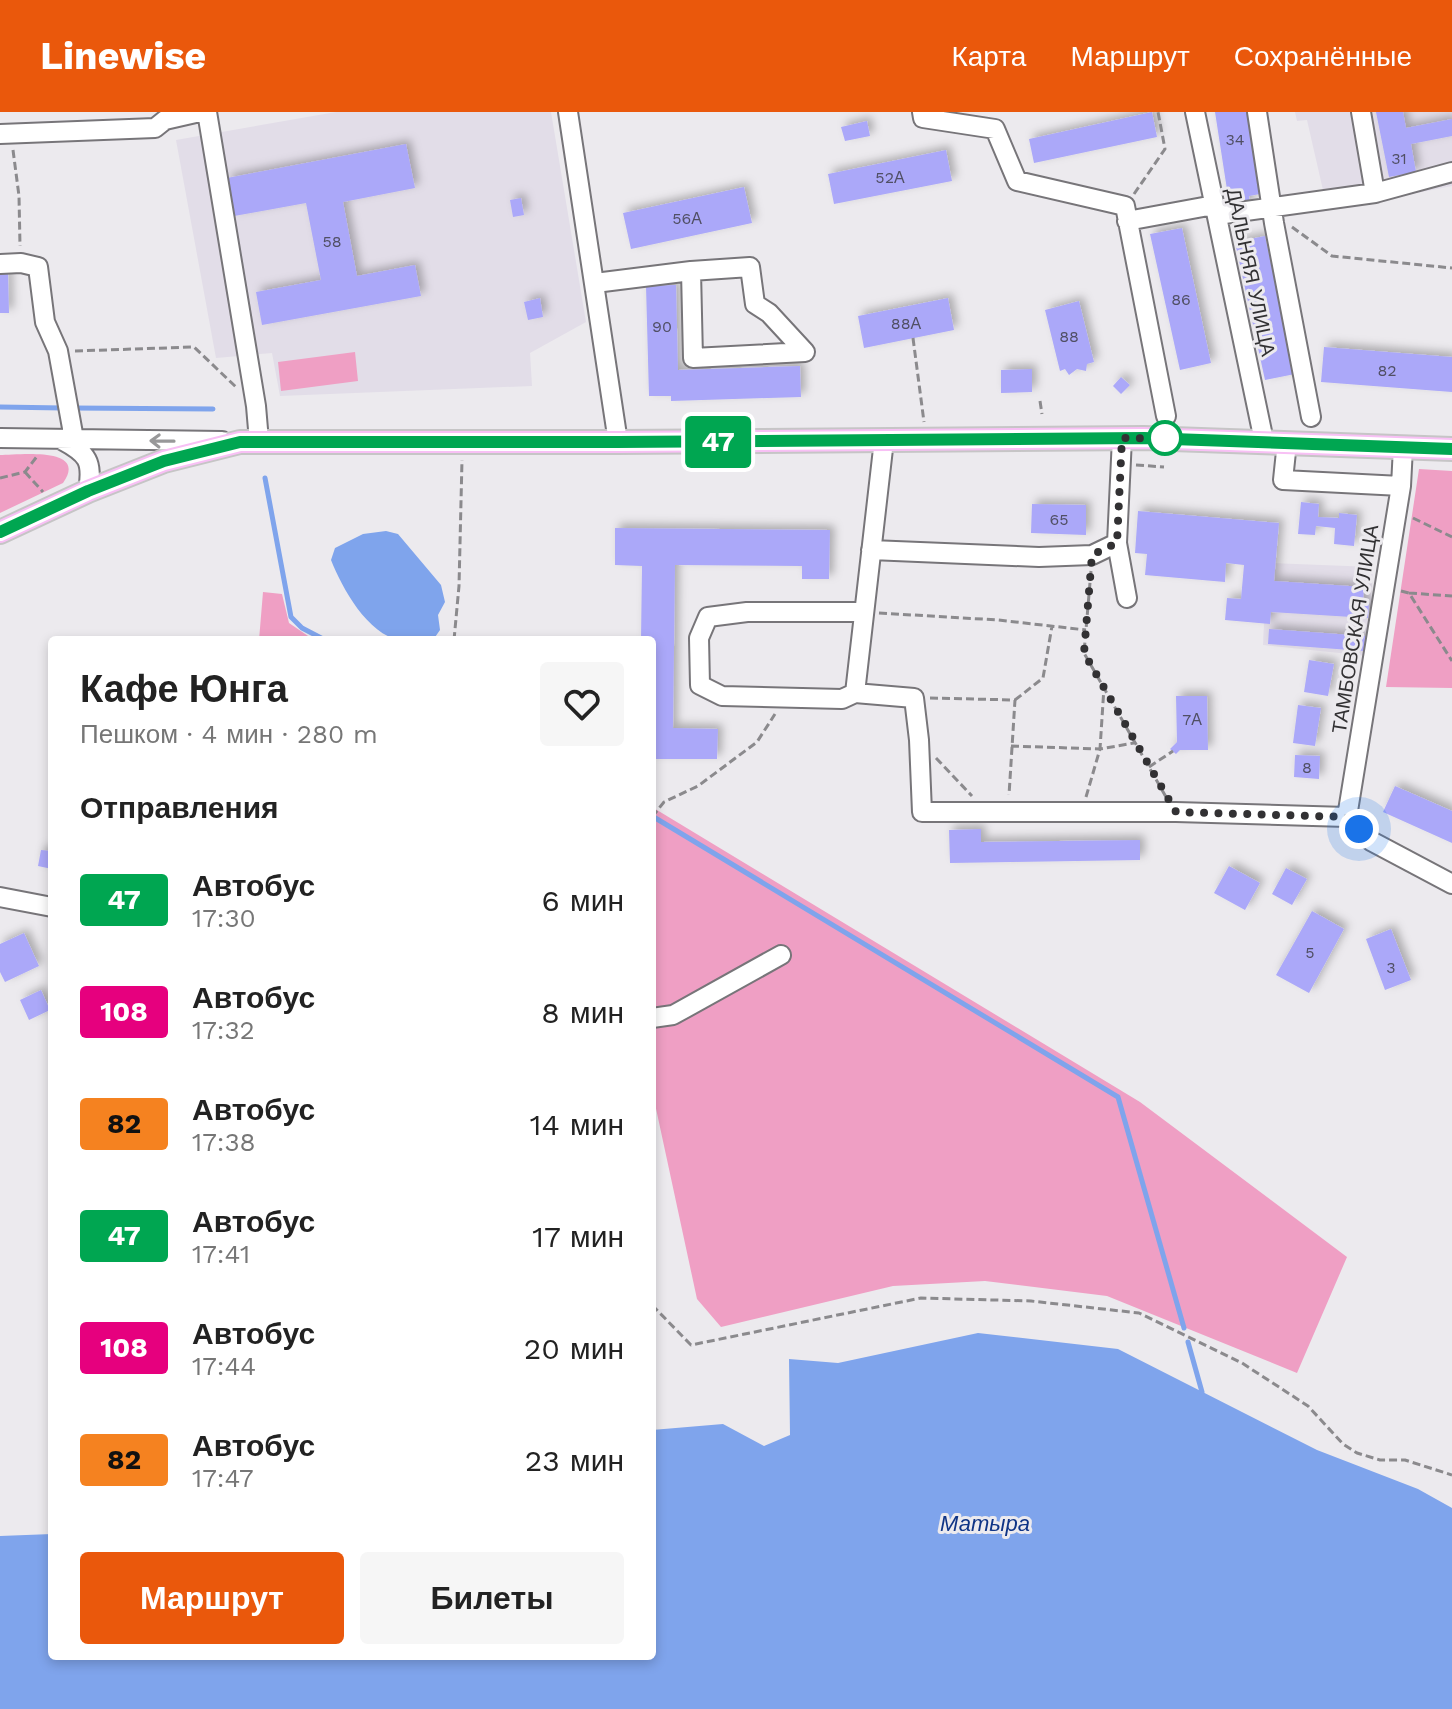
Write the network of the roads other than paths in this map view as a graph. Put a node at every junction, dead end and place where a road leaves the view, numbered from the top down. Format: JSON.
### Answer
{"nodes":[{"id":1,"x":200,"y":112,"type":"edge"},
{"id":2,"x":207,"y":112,"type":"edge"},
{"id":3,"x":568,"y":112,"type":"edge"},
{"id":4,"x":922,"y":112,"type":"edge"},
{"id":5,"x":1195,"y":112,"type":"edge"},
{"id":6,"x":1257,"y":112,"type":"edge"},
{"id":7,"x":1361,"y":112,"type":"edge"},
{"id":8,"x":166,"y":116,"type":"edge"},
{"id":9,"x":6,"y":134,"type":"edge"},
{"id":10,"x":1452,"y":172,"type":"edge"},
{"id":11,"x":1375,"y":193,"type":"junction"},
{"id":12,"x":1216,"y":210,"type":"junction"},
{"id":13,"x":1126,"y":214,"type":"junction"},
{"id":14,"x":1272,"y":215,"type":"junction"},
{"id":15,"x":0,"y":264,"type":"edge"},
{"id":16,"x":691,"y":271,"type":"junction"},
{"id":17,"x":595,"y":283,"type":"junction"},
{"id":18,"x":1166,"y":416,"type":"dead end"},
{"id":19,"x":1311,"y":417,"type":"dead end"},
{"id":20,"x":0,"y":438,"type":"edge"},
{"id":21,"x":1122,"y":438,"type":"junction"},
{"id":22,"x":67,"y":439,"type":"junction"},
{"id":23,"x":884,"y":440,"type":"junction"},
{"id":24,"x":250,"y":441,"type":"junction"},
{"id":25,"x":1264,"y":441,"type":"junction"},
{"id":26,"x":618,"y":442,"type":"junction"},
{"id":27,"x":1287,"y":442,"type":"junction"},
{"id":28,"x":1403,"y":447,"type":"junction"},
{"id":29,"x":1452,"y":449,"type":"edge"},
{"id":30,"x":1401,"y":486,"type":"junction"},
{"id":31,"x":88,"y":491,"type":"junction"},
{"id":32,"x":0,"y":532,"type":"edge"},
{"id":33,"x":1117,"y":543,"type":"junction"},
{"id":34,"x":871,"y":550,"type":"junction"},
{"id":35,"x":1127,"y":598,"type":"dead end"},
{"id":36,"x":863,"y":612,"type":"junction"},
{"id":37,"x":855,"y":693,"type":"junction"},
{"id":38,"x":1347,"y":817,"type":"junction"},
{"id":39,"x":1452,"y":884,"type":"edge"},
{"id":40,"x":0,"y":897,"type":"edge"},
{"id":41,"x":48,"y":906,"type":"edge"},
{"id":42,"x":781,"y":955,"type":"dead end"},
{"id":43,"x":656,"y":1017,"type":"edge"}],
"edges":[{"from":1,"to":8,"type":"street"},
{"from":2,"to":24,"type":"street"},
{"from":3,"to":17,"type":"street"},
{"from":4,"to":13,"type":"street"},
{"from":5,"to":12,"type":"street","name":"ДАЛЬНЯЯ УЛИЦА"},
{"from":6,"to":14,"type":"street"},
{"from":7,"to":11,"type":"street"},
{"from":8,"to":9,"type":"street"},
{"from":10,"to":11,"type":"street"},
{"from":11,"to":14,"type":"street"},
{"from":12,"to":13,"type":"street"},
{"from":12,"to":14,"type":"street"},
{"from":12,"to":25,"type":"street","name":"ДАЛЬНЯЯ УЛИЦА"},
{"from":13,"to":18,"type":"street"},
{"from":14,"to":19,"type":"street"},
{"from":15,"to":22,"type":"street"},
{"from":16,"to":16,"type":"street"},
{"from":16,"to":17,"type":"street"},
{"from":17,"to":26,"type":"street"},
{"from":20,"to":22,"type":"street"},
{"from":21,"to":23,"type":"main road"},
{"from":21,"to":25,"type":"main road"},
{"from":21,"to":33,"type":"street"},
{"from":24,"to":22,"type":"street","one_way":true},
{"from":22,"to":31,"type":"street"},
{"from":23,"to":26,"type":"main road"},
{"from":23,"to":34,"type":"street"},
{"from":24,"to":26,"type":"main road"},
{"from":24,"to":31,"type":"main road"},
{"from":25,"to":27,"type":"main road"},
{"from":27,"to":28,"type":"main road"},
{"from":27,"to":30,"type":"street"},
{"from":28,"to":29,"type":"main road"},
{"from":28,"to":30,"type":"street","name":"ТАМБОВСКАЯ УЛИЦА"},
{"from":30,"to":38,"type":"street","name":"ТАМБОВСКАЯ УЛИЦА"},
{"from":31,"to":32,"type":"main road"},
{"from":33,"to":34,"type":"street"},
{"from":33,"to":35,"type":"street"},
{"from":34,"to":36,"type":"street"},
{"from":36,"to":37,"type":"street"},
{"from":36,"to":37,"type":"street"},
{"from":37,"to":38,"type":"street"},
{"from":38,"to":39,"type":"street"},
{"from":40,"to":41,"type":"street"},
{"from":42,"to":43,"type":"street"}]}
